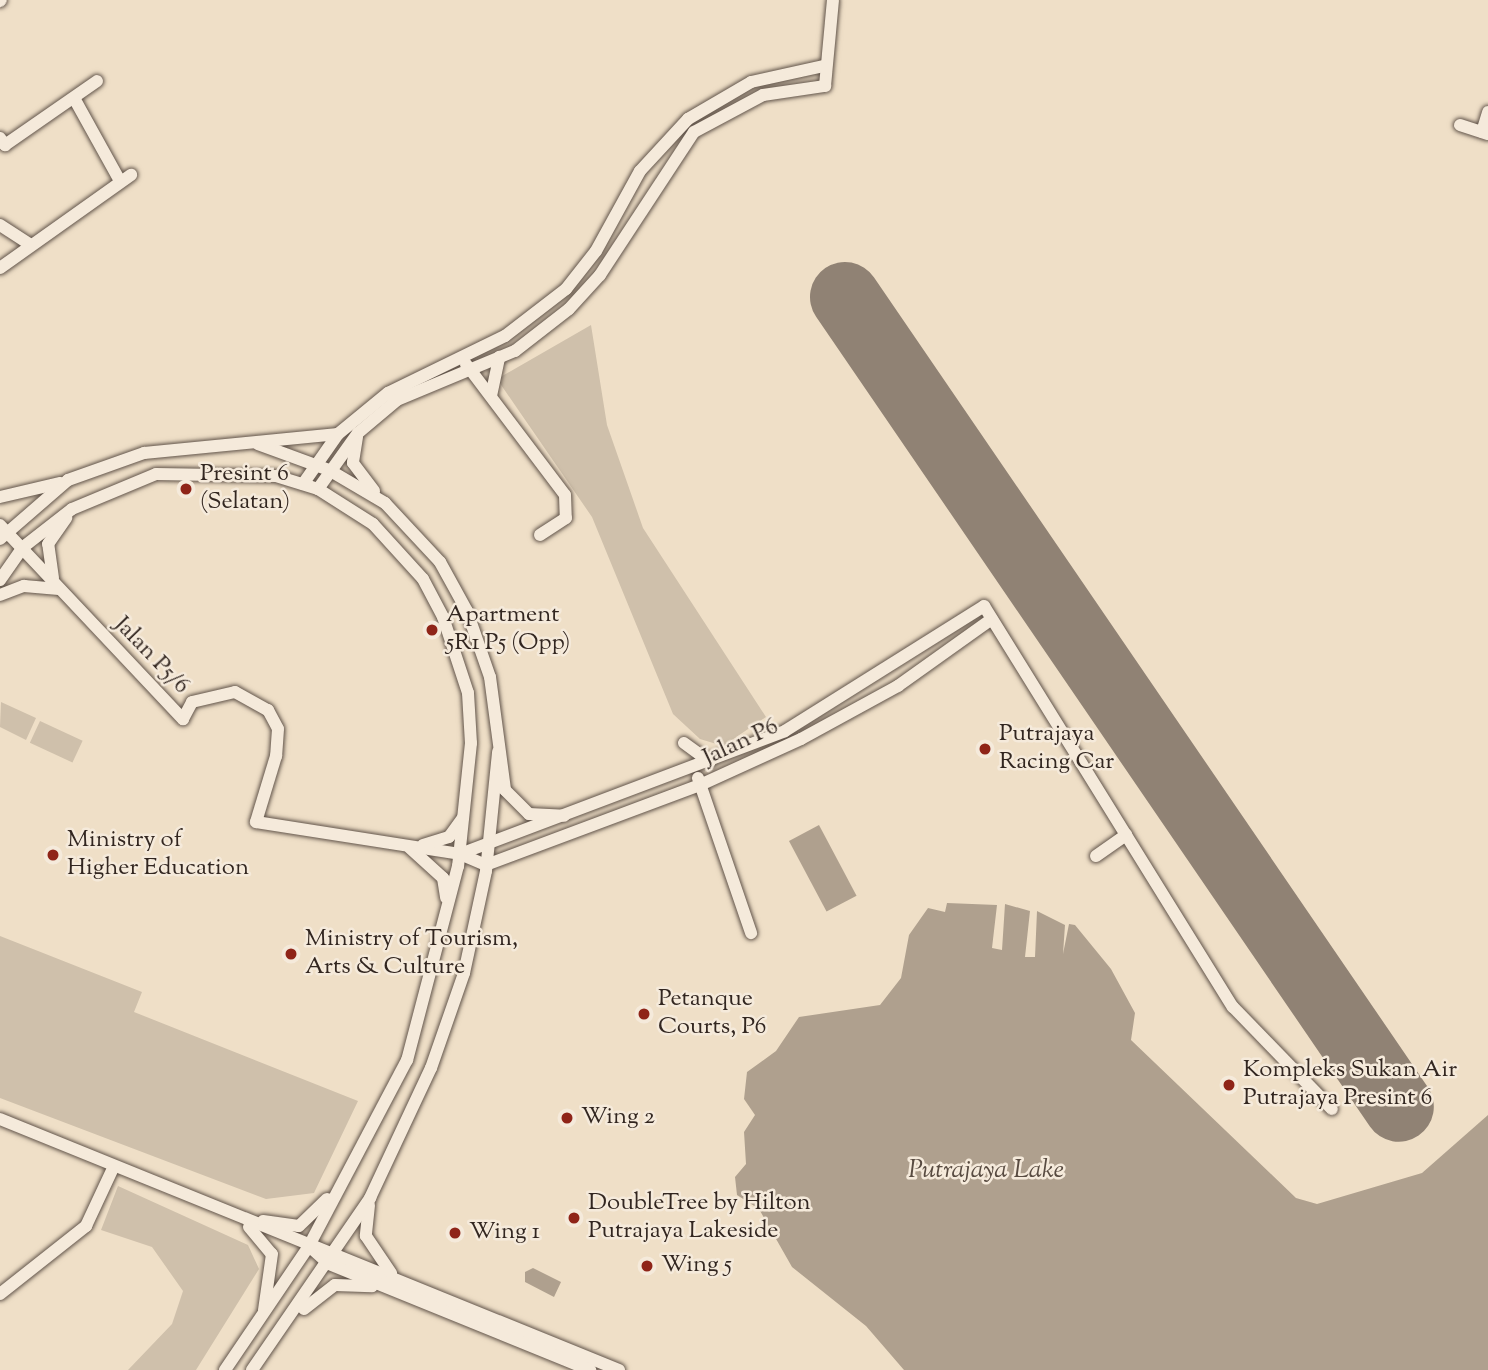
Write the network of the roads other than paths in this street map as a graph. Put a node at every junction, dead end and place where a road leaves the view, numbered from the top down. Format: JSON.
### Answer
{"nodes":[{"id":1,"x":833,"y":0,"type":"edge"},
{"id":2,"x":824,"y":66,"type":"junction"},
{"id":3,"x":97,"y":81,"type":"dead end"},
{"id":4,"x":74,"y":98,"type":"junction"},
{"id":5,"x":1488,"y":112,"type":"edge"},
{"id":6,"x":1460,"y":125,"type":"dead end"},
{"id":7,"x":1485,"y":133,"type":"edge"},
{"id":8,"x":0,"y":138,"type":"edge"},
{"id":9,"x":0,"y":225,"type":"edge"},
{"id":10,"x":29,"y":244,"type":"junction"},
{"id":11,"x":0,"y":268,"type":"edge"},
{"id":12,"x":499,"y":357,"type":"junction"},
{"id":13,"x":466,"y":364,"type":"junction"},
{"id":14,"x":491,"y":396,"type":"junction"},
{"id":15,"x":358,"y":433,"type":"junction"},
{"id":16,"x":338,"y":434,"type":"junction"},
{"id":17,"x":258,"y":444,"type":"junction"},
{"id":18,"x":315,"y":463,"type":"junction"},
{"id":19,"x":329,"y":470,"type":"junction"},
{"id":20,"x":68,"y":480,"type":"junction"},
{"id":21,"x":303,"y":484,"type":"junction"},
{"id":22,"x":318,"y":489,"type":"junction"},
{"id":23,"x":0,"y":497,"type":"edge"},
{"id":24,"x":385,"y":503,"type":"junction"},
{"id":25,"x":72,"y":509,"type":"junction"},
{"id":26,"x":2,"y":532,"type":"edge"},
{"id":27,"x":540,"y":535,"type":"dead end"},
{"id":28,"x":22,"y":548,"type":"junction"},
{"id":29,"x":0,"y":580,"type":"edge"},
{"id":30,"x":59,"y":589,"type":"junction"},
{"id":31,"x":0,"y":594,"type":"edge"},
{"id":32,"x":992,"y":619,"type":"junction"},
{"id":33,"x":498,"y":752,"type":"junction"},
{"id":34,"x":710,"y":762,"type":"junction"},
{"id":35,"x":695,"y":770,"type":"junction"},
{"id":36,"x":680,"y":776,"type":"junction"},
{"id":37,"x":700,"y":785,"type":"junction"},
{"id":38,"x":466,"y":810,"type":"junction"},
{"id":39,"x":572,"y":816,"type":"junction"},
{"id":40,"x":1126,"y":835,"type":"junction"},
{"id":41,"x":408,"y":846,"type":"junction"},
{"id":42,"x":488,"y":848,"type":"junction"},
{"id":43,"x":460,"y":854,"type":"junction"},
{"id":44,"x":1096,"y":856,"type":"dead end"},
{"id":45,"x":486,"y":865,"type":"junction"},
{"id":46,"x":445,"y":927,"type":"junction"},
{"id":47,"x":751,"y":933,"type":"dead end"},
{"id":48,"x":1332,"y":1109,"type":"dead end"},
{"id":49,"x":0,"y":1119,"type":"edge"},
{"id":50,"x":360,"y":1152,"type":"junction"},
{"id":51,"x":114,"y":1166,"type":"junction"},
{"id":52,"x":370,"y":1198,"type":"junction"},
{"id":53,"x":235,"y":1216,"type":"junction"},
{"id":54,"x":309,"y":1246,"type":"junction"},
{"id":55,"x":337,"y":1251,"type":"junction"},
{"id":56,"x":329,"y":1264,"type":"junction"},
{"id":57,"x":391,"y":1282,"type":"junction"},
{"id":58,"x":0,"y":1294,"type":"edge"},
{"id":59,"x":261,"y":1319,"type":"junction"},
{"id":60,"x":283,"y":1331,"type":"junction"},
{"id":61,"x":225,"y":1370,"type":"edge"},
{"id":62,"x":252,"y":1370,"type":"edge"},
{"id":63,"x":590,"y":1370,"type":"edge"},
{"id":64,"x":619,"y":1370,"type":"edge"}],
"edges":[{"from":1,"to":2,"type":"street"},
{"from":2,"to":12,"type":"street"},
{"from":2,"to":13,"type":"street"},
{"from":3,"to":4,"type":"street"},
{"from":4,"to":8,"type":"street"},
{"from":4,"to":10,"type":"street"},
{"from":5,"to":7,"type":"street"},
{"from":6,"to":7,"type":"street"},
{"from":9,"to":10,"type":"street"},
{"from":10,"to":11,"type":"street"},
{"from":12,"to":13,"type":"street"},
{"from":12,"to":14,"type":"street"},
{"from":13,"to":14,"type":"street"},
{"from":13,"to":15,"type":"street"},
{"from":13,"to":16,"type":"street"},
{"from":14,"to":27,"type":"street"},
{"from":15,"to":19,"type":"street"},
{"from":15,"to":24,"type":"street"},
{"from":16,"to":17,"type":"street"},
{"from":16,"to":18,"type":"street"},
{"from":17,"to":18,"type":"street"},
{"from":17,"to":20,"type":"street"},
{"from":18,"to":19,"type":"street"},
{"from":18,"to":21,"type":"street"},
{"from":19,"to":22,"type":"street"},
{"from":19,"to":24,"type":"street"},
{"from":20,"to":23,"type":"street"},
{"from":20,"to":26,"type":"street"},
{"from":21,"to":22,"type":"street"},
{"from":21,"to":25,"type":"street"},
{"from":22,"to":38,"type":"street"},
{"from":24,"to":33,"type":"street"},
{"from":25,"to":28,"type":"street"},
{"from":25,"to":30,"type":"street"},
{"from":26,"to":28,"type":"street","name":"Jalan P5/6"},
{"from":28,"to":29,"type":"street"},
{"from":28,"to":30,"type":"street","name":"Jalan P5/6"},
{"from":30,"to":31,"type":"street"},
{"from":30,"to":41,"type":"street","name":"Jalan P5/6"},
{"from":32,"to":34,"type":"street","name":"Jalan P6"},
{"from":32,"to":37,"type":"street","name":"Jalan P6"},
{"from":32,"to":40,"type":"street"},
{"from":33,"to":39,"type":"street"},
{"from":33,"to":42,"type":"street"},
{"from":34,"to":35,"type":"street","name":"Jalan P6"},
{"from":34,"to":36,"type":"street"},
{"from":35,"to":36,"type":"street","name":"Jalan P6"},
{"from":35,"to":37,"type":"street"},
{"from":36,"to":39,"type":"street","name":"Jalan P6"},
{"from":37,"to":45,"type":"street","name":"Jalan P6"},
{"from":37,"to":47,"type":"street"},
{"from":38,"to":41,"type":"street"},
{"from":38,"to":43,"type":"street"},
{"from":39,"to":42,"type":"street","name":"Jalan P6"},
{"from":40,"to":44,"type":"street"},
{"from":40,"to":48,"type":"street"},
{"from":41,"to":43,"type":"street","name":"Jalan P5/6"},
{"from":41,"to":46,"type":"street"},
{"from":42,"to":43,"type":"street","name":"Jalan P6"},
{"from":42,"to":45,"type":"street"},
{"from":43,"to":45,"type":"street"},
{"from":43,"to":46,"type":"street"},
{"from":45,"to":52,"type":"street"},
{"from":46,"to":50,"type":"street"},
{"from":49,"to":51,"type":"street"},
{"from":50,"to":53,"type":"street"},
{"from":50,"to":54,"type":"street"},
{"from":51,"to":53,"type":"street"},
{"from":51,"to":58,"type":"street"},
{"from":52,"to":55,"type":"street"},
{"from":52,"to":57,"type":"street"},
{"from":53,"to":54,"type":"street"},
{"from":53,"to":59,"type":"street"},
{"from":54,"to":55,"type":"street"},
{"from":54,"to":56,"type":"street"},
{"from":54,"to":59,"type":"street"},
{"from":55,"to":56,"type":"street"},
{"from":55,"to":57,"type":"street"},
{"from":56,"to":57,"type":"street"},
{"from":56,"to":60,"type":"street"},
{"from":57,"to":60,"type":"street"},
{"from":57,"to":63,"type":"street"},
{"from":57,"to":64,"type":"street"},
{"from":59,"to":61,"type":"street"},
{"from":60,"to":62,"type":"street"}]}
